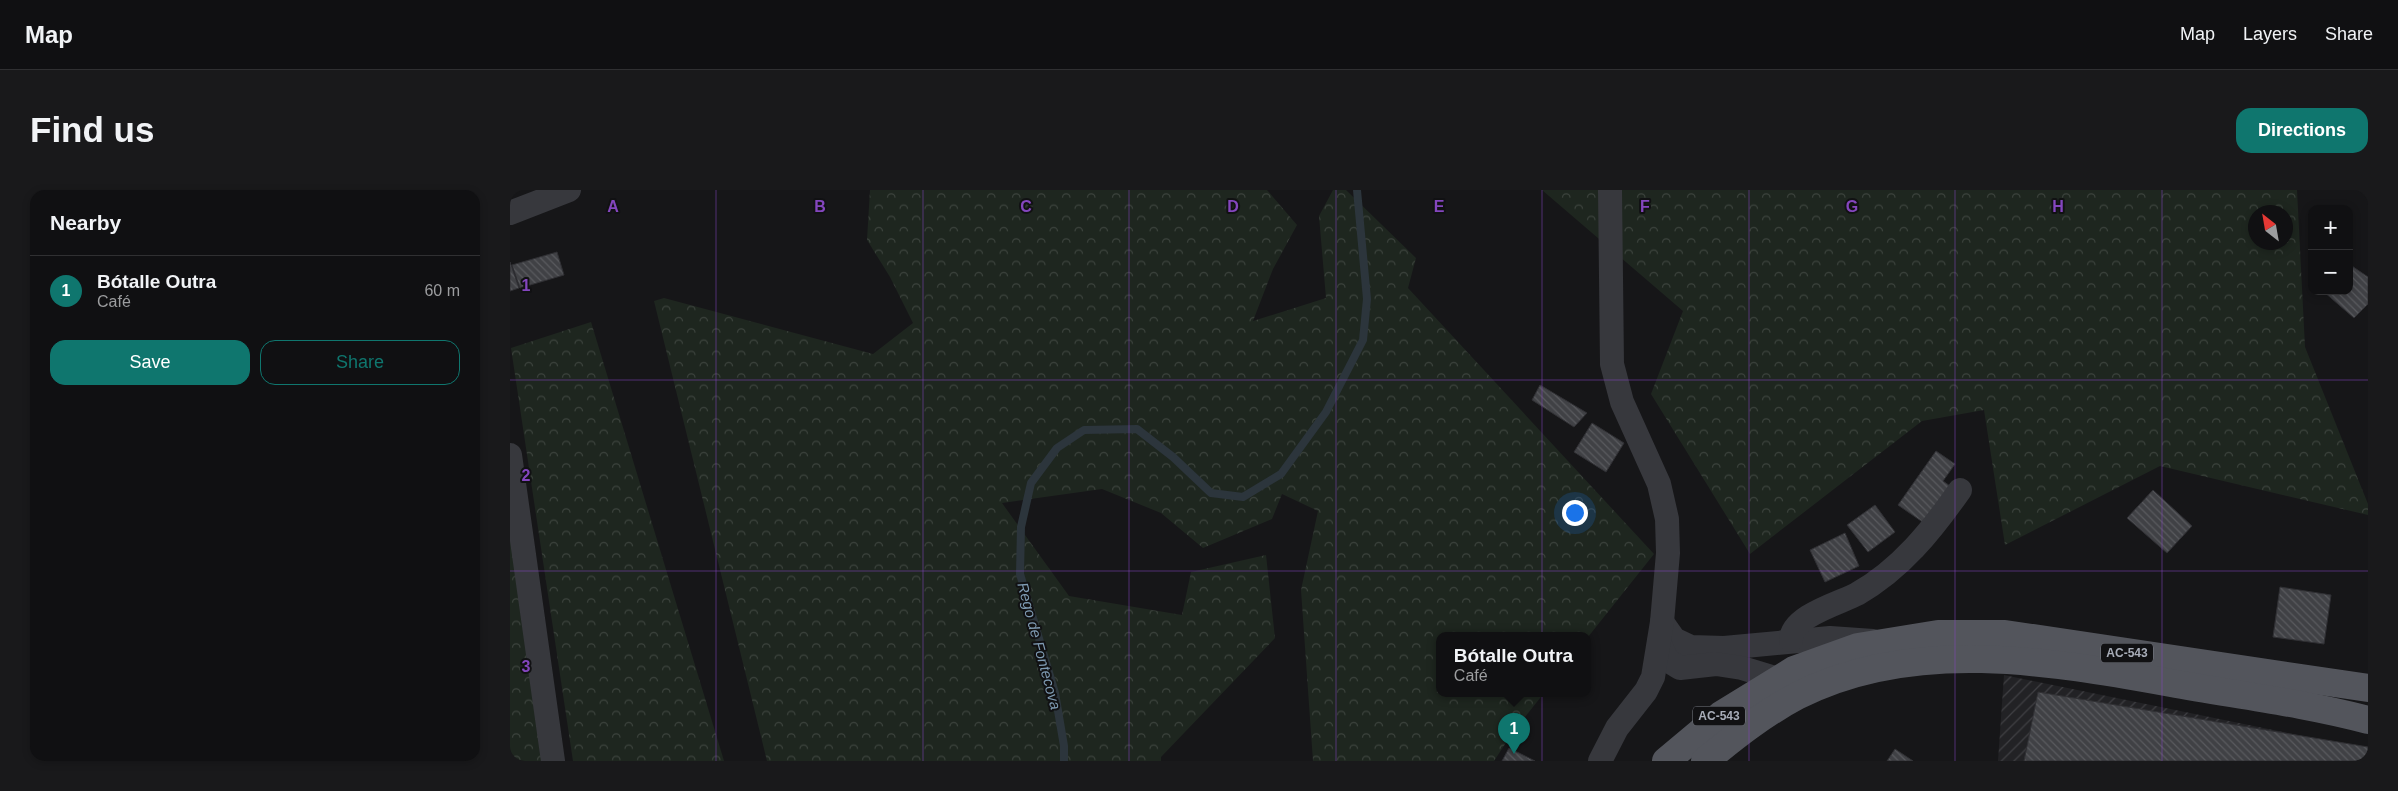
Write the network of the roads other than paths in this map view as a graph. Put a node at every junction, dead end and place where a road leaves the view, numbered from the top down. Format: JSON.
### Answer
{"nodes":[{"id":1,"x":569,"y":190,"type":"edge"},
{"id":2,"x":1610,"y":190,"type":"edge"},
{"id":3,"x":510,"y":213,"type":"edge"},
{"id":4,"x":510,"y":455,"type":"edge"},
{"id":5,"x":1960,"y":490,"type":"dead end"},
{"id":6,"x":1791,"y":640,"type":"junction"},
{"id":7,"x":1885,"y":642,"type":"junction"},
{"id":8,"x":1709,"y":648,"type":"junction"},
{"id":9,"x":1660,"y":649,"type":"junction"},
{"id":10,"x":2060,"y":664,"type":"junction"},
{"id":11,"x":1778,"y":679,"type":"junction"},
{"id":12,"x":2368,"y":688,"type":"edge"},
{"id":13,"x":2368,"y":720,"type":"edge"},
{"id":14,"x":553,"y":761,"type":"edge"},
{"id":15,"x":1600,"y":761,"type":"edge"},
{"id":16,"x":1666,"y":761,"type":"edge"},
{"id":17,"x":1705,"y":761,"type":"edge"}],
"edges":[{"from":1,"to":3,"type":"street"},
{"from":2,"to":9,"type":"street"},
{"from":4,"to":14,"type":"street"},
{"from":5,"to":6,"type":"street"},
{"from":6,"to":7,"type":"street"},
{"from":6,"to":8,"type":"street"},
{"from":7,"to":11,"type":"main road","number":"AC-543"},
{"from":7,"to":12,"type":"main road","number":"AC-543"},
{"from":8,"to":9,"type":"street"},
{"from":8,"to":9,"type":"street"},
{"from":9,"to":11,"type":"street"},
{"from":9,"to":15,"type":"street"},
{"from":10,"to":11,"type":"main road","number":"AC-543"},
{"from":10,"to":13,"type":"main road","number":"AC-543"},
{"from":10,"to":17,"type":"main road","number":"AC-543"},
{"from":11,"to":16,"type":"main road","number":"AC-543"}]}
